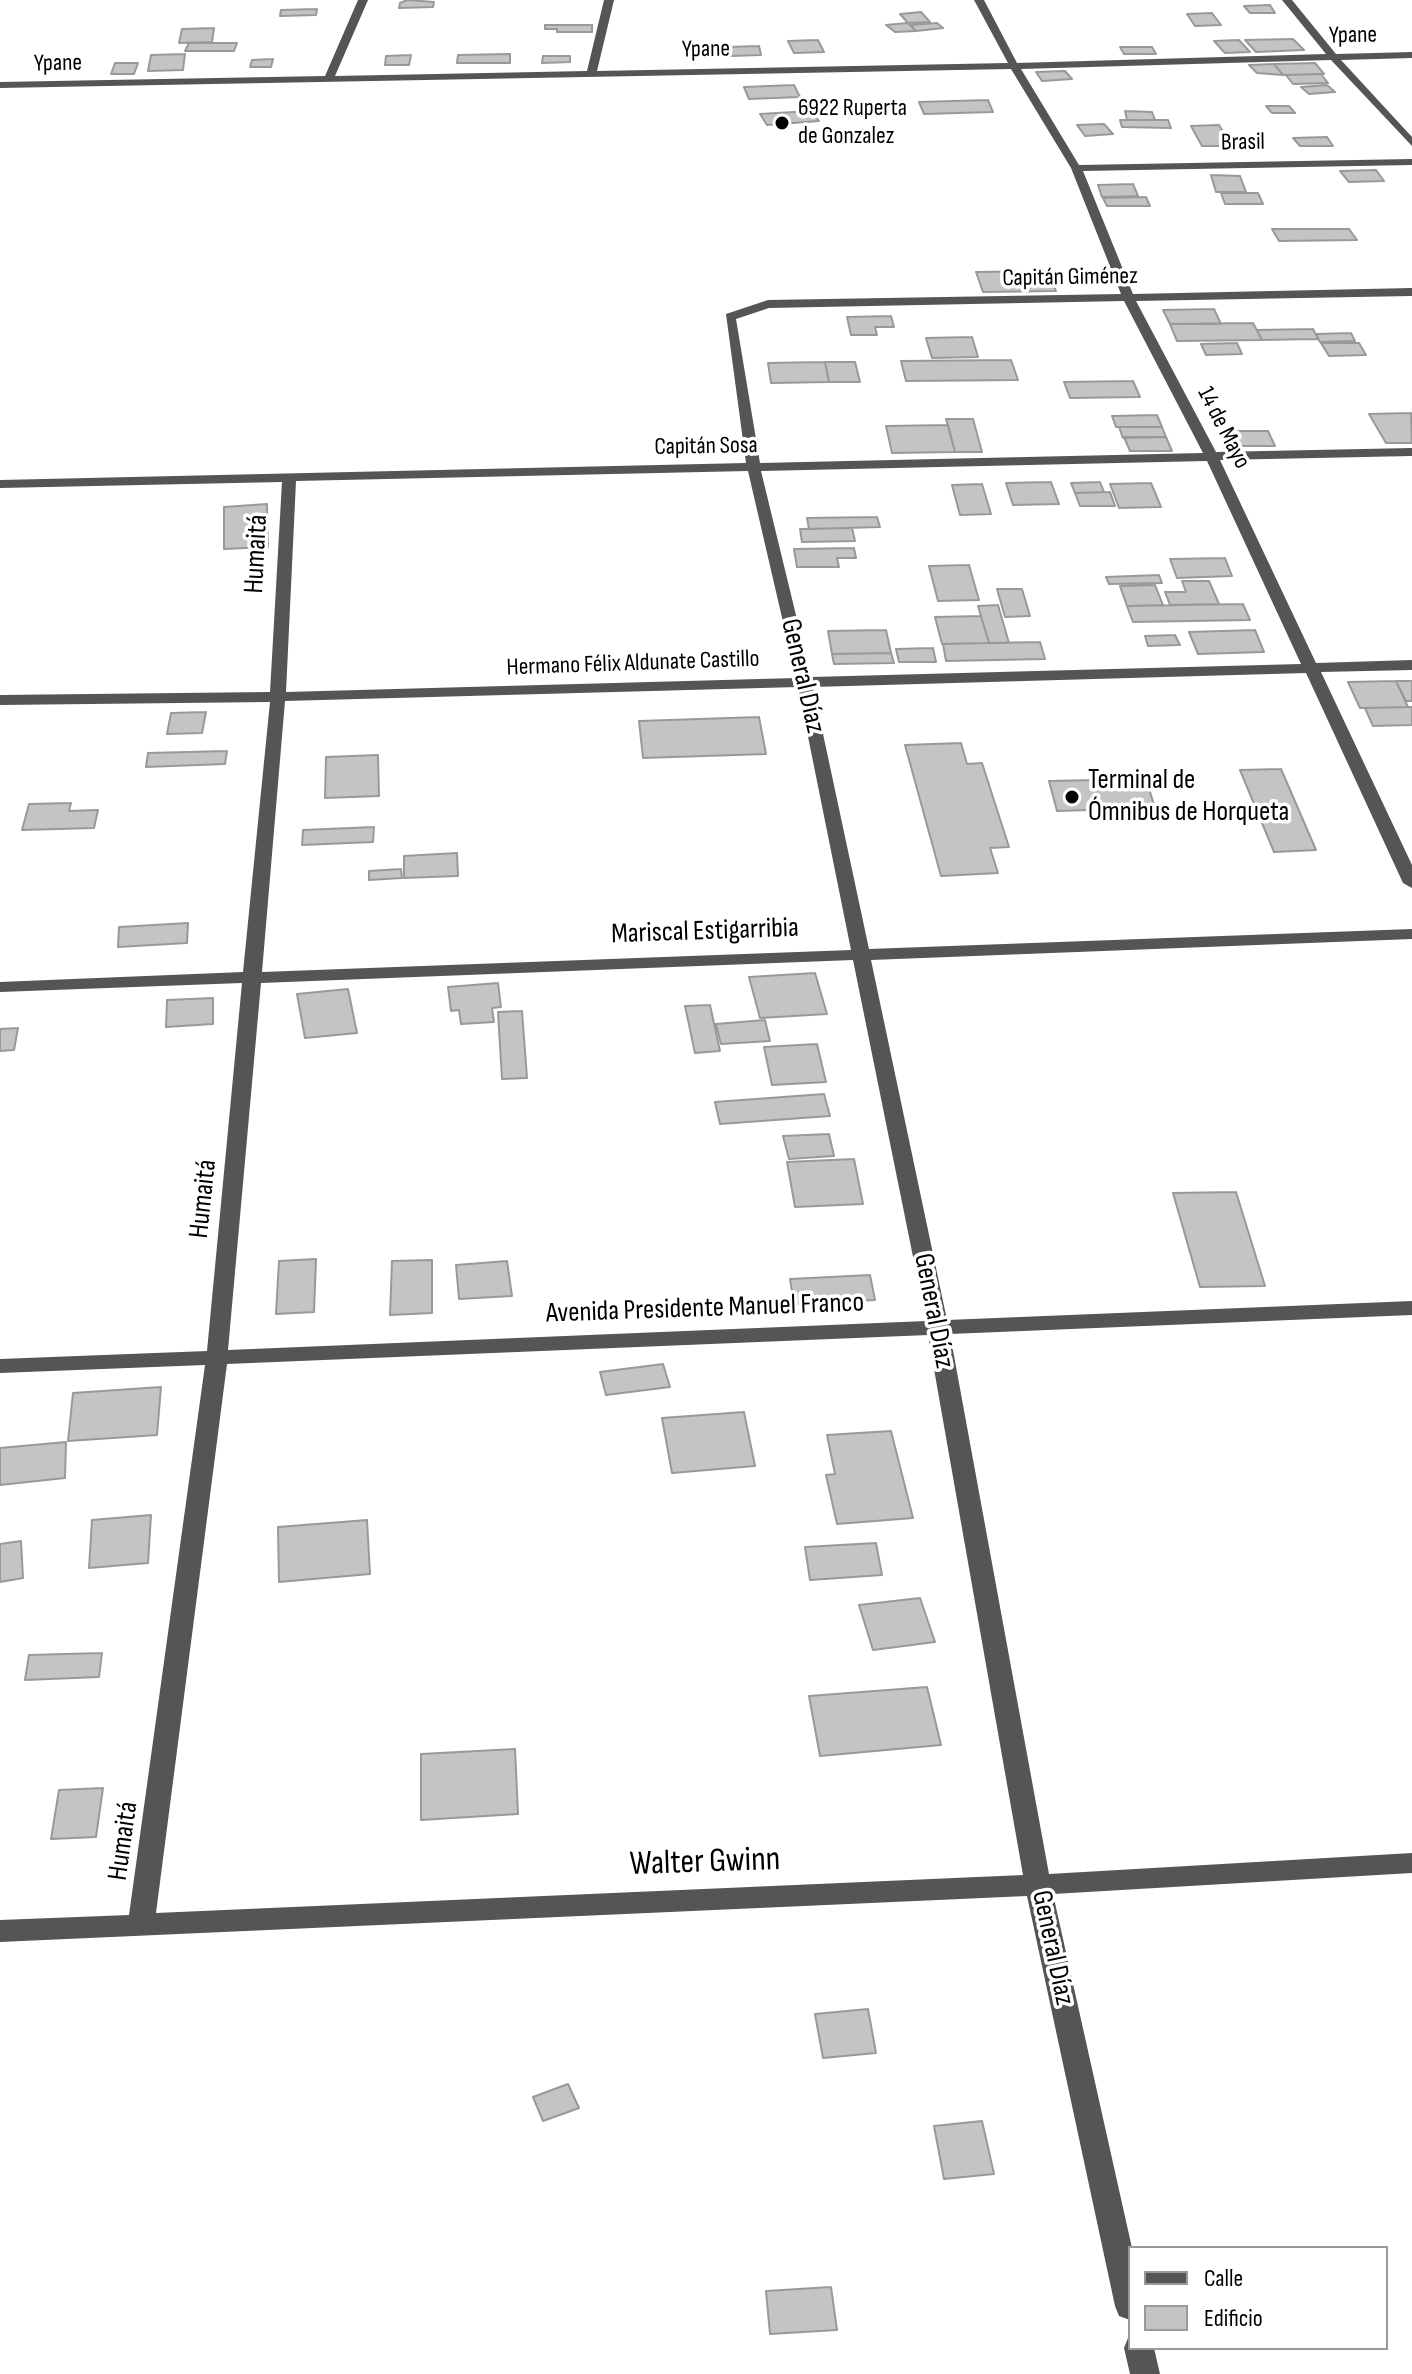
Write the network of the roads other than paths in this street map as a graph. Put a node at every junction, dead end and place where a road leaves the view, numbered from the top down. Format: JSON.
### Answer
{"nodes":[{"id":1,"x":363,"y":0,"type":"edge"},
{"id":2,"x":609,"y":0,"type":"edge"},
{"id":3,"x":979,"y":0,"type":"edge"},
{"id":4,"x":1287,"y":0,"type":"edge"},
{"id":5,"x":1412,"y":55,"type":"edge"},
{"id":6,"x":1333,"y":57,"type":"junction"},
{"id":7,"x":1014,"y":66,"type":"junction"},
{"id":8,"x":592,"y":72,"type":"junction"},
{"id":9,"x":329,"y":78,"type":"junction"},
{"id":10,"x":0,"y":85,"type":"edge"},
{"id":11,"x":1412,"y":143,"type":"edge"},
{"id":12,"x":1412,"y":162,"type":"edge"},
{"id":13,"x":1076,"y":168,"type":"junction"},
{"id":14,"x":1412,"y":292,"type":"edge"},
{"id":15,"x":1130,"y":300,"type":"junction"},
{"id":16,"x":730,"y":317,"type":"joint"},
{"id":17,"x":1412,"y":452,"type":"edge"},
{"id":18,"x":1212,"y":457,"type":"junction"},
{"id":19,"x":754,"y":469,"type":"junction"},
{"id":20,"x":289,"y":476,"type":"junction"},
{"id":21,"x":0,"y":484,"type":"edge"},
{"id":22,"x":1412,"y":665,"type":"edge"},
{"id":23,"x":1311,"y":670,"type":"junction"},
{"id":24,"x":805,"y":683,"type":"junction"},
{"id":25,"x":278,"y":697,"type":"junction"},
{"id":26,"x":0,"y":700,"type":"edge"},
{"id":27,"x":1412,"y":883,"type":"edge"},
{"id":28,"x":1412,"y":934,"type":"edge"},
{"id":29,"x":861,"y":954,"type":"junction"},
{"id":30,"x":254,"y":977,"type":"junction"},
{"id":31,"x":0,"y":987,"type":"edge"},
{"id":32,"x":1412,"y":1308,"type":"edge"},
{"id":33,"x":938,"y":1329,"type":"junction"},
{"id":34,"x":217,"y":1355,"type":"junction"},
{"id":35,"x":0,"y":1366,"type":"edge"},
{"id":36,"x":1412,"y":1863,"type":"edge"},
{"id":37,"x":1038,"y":1885,"type":"junction"},
{"id":38,"x":141,"y":1924,"type":"junction"},
{"id":39,"x":0,"y":1931,"type":"edge"},
{"id":40,"x":1128,"y":2297,"type":"edge"},
{"id":41,"x":1139,"y":2350,"type":"edge"},
{"id":42,"x":1145,"y":2374,"type":"edge"}],
"edges":[{"from":1,"to":9,"type":"street"},
{"from":2,"to":8,"type":"street"},
{"from":3,"to":7,"type":"street","name":"14 de Mayo"},
{"from":4,"to":6,"type":"street"},
{"from":5,"to":6,"type":"street","name":"Ypane"},
{"from":6,"to":7,"type":"street","name":"Ypane"},
{"from":6,"to":11,"type":"street"},
{"from":7,"to":8,"type":"street","name":"Ypane"},
{"from":7,"to":13,"type":"street","name":"14 de Mayo"},
{"from":8,"to":9,"type":"street","name":"Ypane"},
{"from":9,"to":10,"type":"street","name":"Ypane"},
{"from":12,"to":13,"type":"street","name":"Brasil"},
{"from":13,"to":15,"type":"street","name":"14 de Mayo"},
{"from":14,"to":15,"type":"street","name":"Capitán Giménez"},
{"from":15,"to":16,"type":"street","name":"Capitán Giménez"},
{"from":15,"to":18,"type":"street","name":"14 de Mayo"},
{"from":16,"to":19,"type":"street","name":"General Díaz"},
{"from":17,"to":18,"type":"street","name":"Capitán Sosa"},
{"from":18,"to":19,"type":"street","name":"Capitán Sosa"},
{"from":18,"to":23,"type":"street","name":"14 de Mayo"},
{"from":19,"to":20,"type":"street","name":"Capitán Sosa"},
{"from":19,"to":24,"type":"street","name":"General Díaz"},
{"from":20,"to":21,"type":"street","name":"Capitán Sosa"},
{"from":20,"to":25,"type":"street","name":"Humaitá"},
{"from":22,"to":23,"type":"street","name":"Hermano Félix Aldunate Castillo"},
{"from":23,"to":24,"type":"street","name":"Hermano Félix Aldunate Castillo"},
{"from":23,"to":27,"type":"street","name":"14 de Mayo"},
{"from":24,"to":25,"type":"street","name":"Hermano Félix Aldunate Castillo"},
{"from":24,"to":29,"type":"street","name":"General Díaz"},
{"from":25,"to":26,"type":"street","name":"Hermano Félix Aldunate Castillo"},
{"from":25,"to":30,"type":"street","name":"Humaitá"},
{"from":28,"to":29,"type":"street","name":"Mariscal Estigarribia"},
{"from":29,"to":30,"type":"street","name":"Mariscal Estigarribia"},
{"from":29,"to":33,"type":"street","name":"General Díaz"},
{"from":30,"to":31,"type":"street","name":"Mariscal Estigarribia"},
{"from":30,"to":34,"type":"street","name":"Humaitá"},
{"from":32,"to":33,"type":"street","name":"Avenida Presidente Manuel Franco"},
{"from":33,"to":34,"type":"street","name":"Avenida Presidente Manuel Franco"},
{"from":33,"to":37,"type":"street","name":"General Díaz"},
{"from":34,"to":35,"type":"street","name":"Avenida Presidente Manuel Franco"},
{"from":34,"to":38,"type":"street","name":"Humaitá"},
{"from":36,"to":37,"type":"street","name":"Walter Gwinn"},
{"from":37,"to":38,"type":"street","name":"Walter Gwinn"},
{"from":37,"to":40,"type":"street","name":"General Díaz"},
{"from":38,"to":39,"type":"street","name":"Walter Gwinn"},
{"from":41,"to":42,"type":"street"}]}
